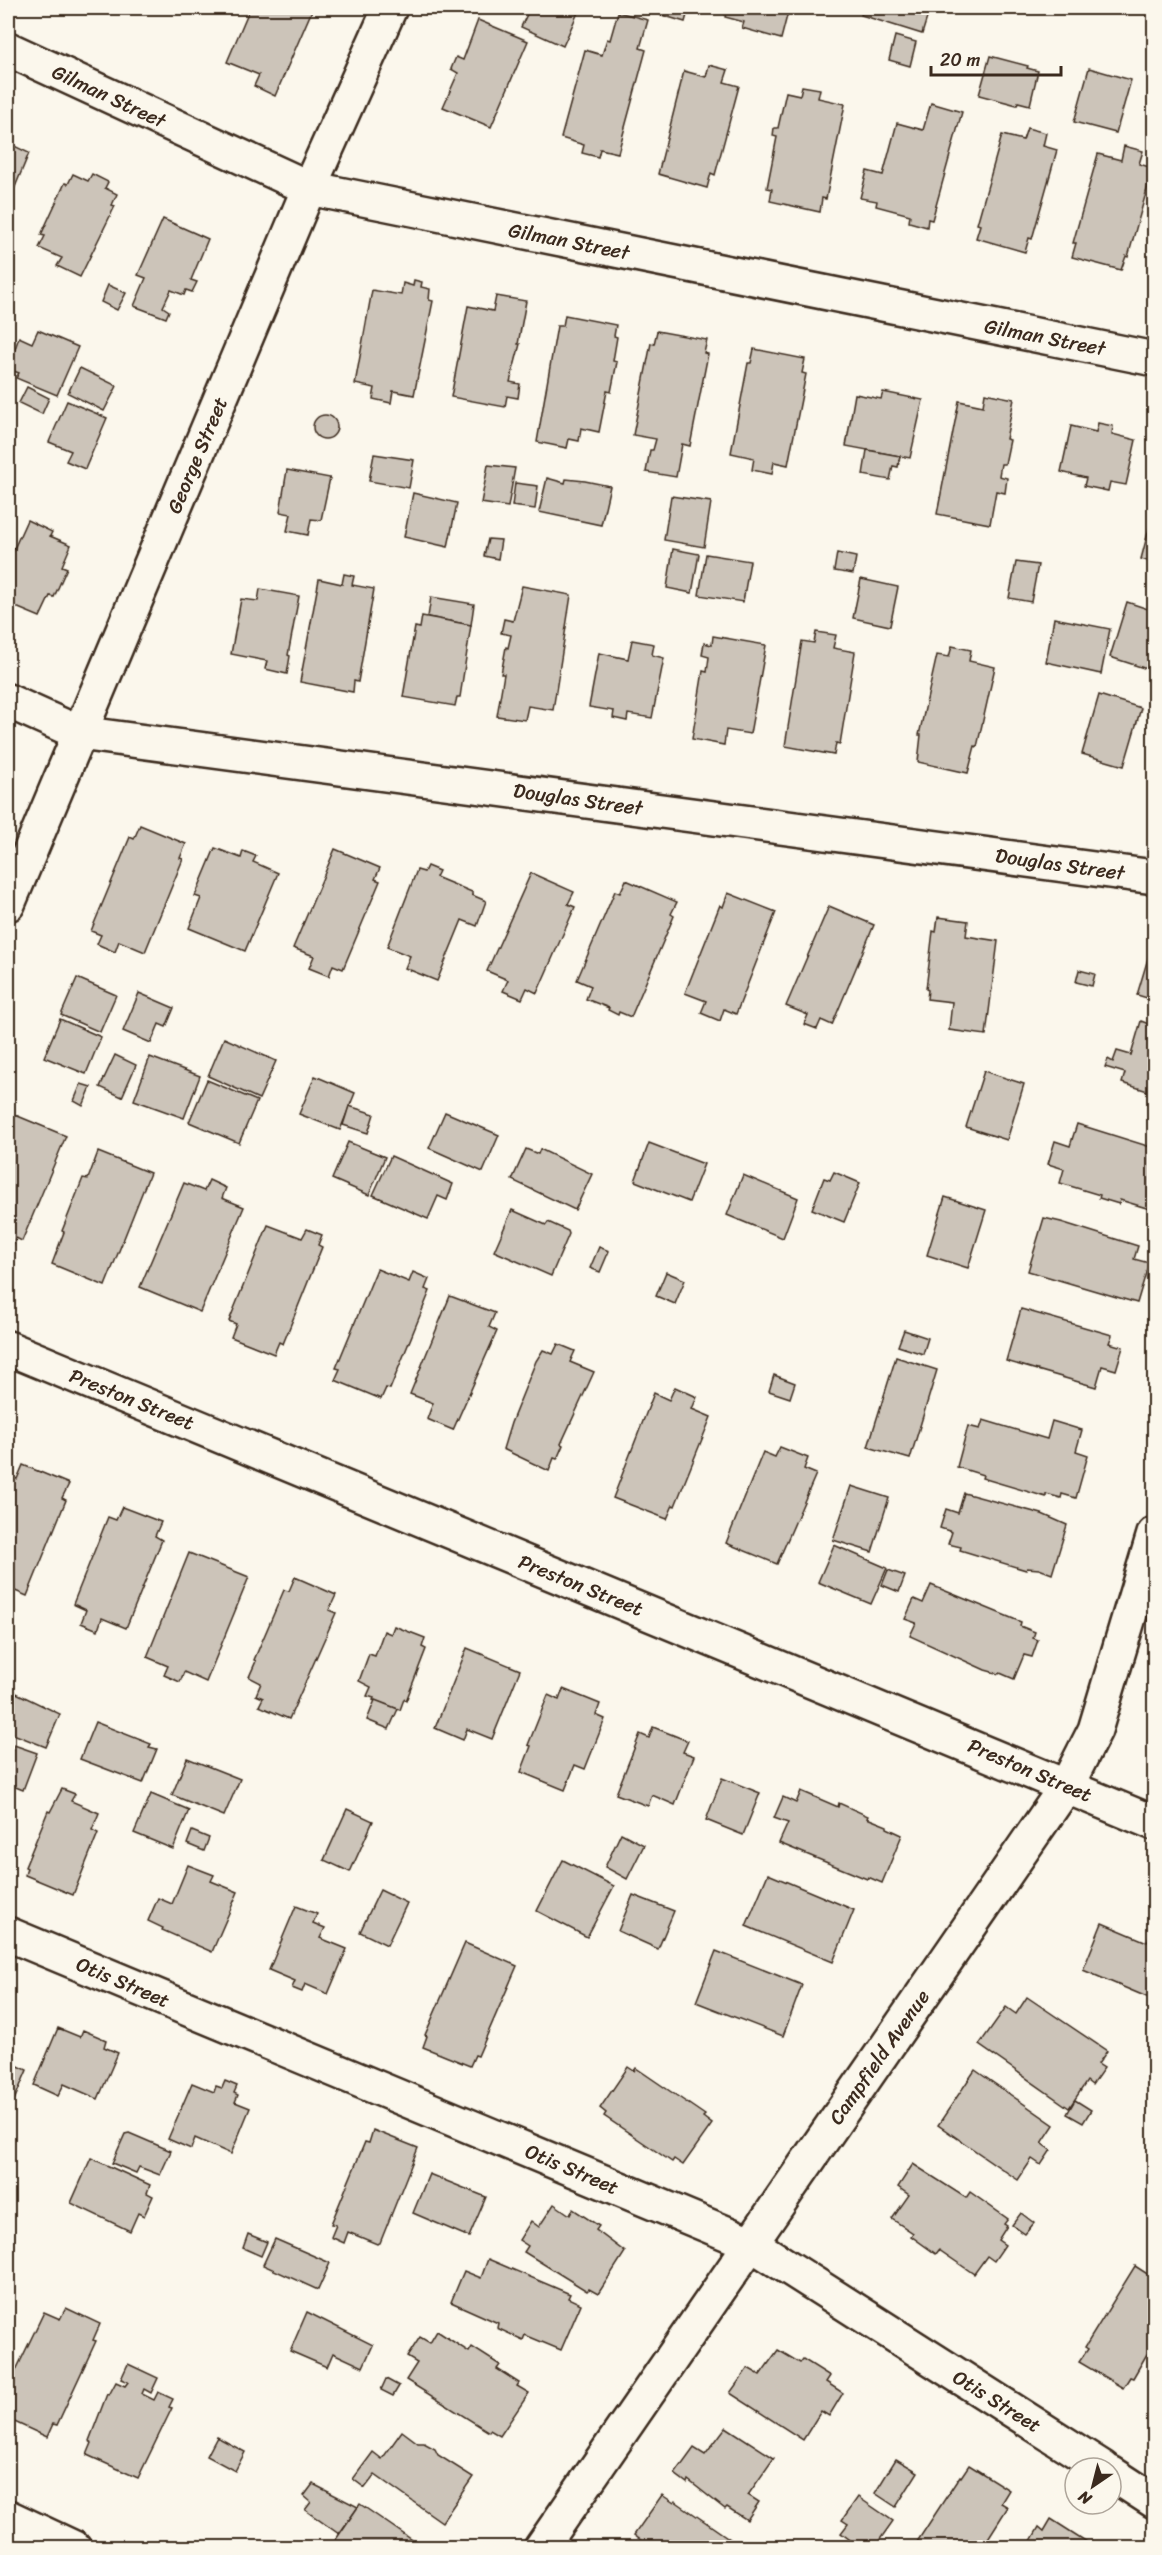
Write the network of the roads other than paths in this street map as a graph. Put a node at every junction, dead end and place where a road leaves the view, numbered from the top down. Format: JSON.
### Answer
{"nodes":[{"id":1,"x":390,"y":8,"type":"edge"},
{"id":2,"x":8,"y":50,"type":"edge"},
{"id":3,"x":309,"y":188,"type":"junction"},
{"id":4,"x":1155,"y":359,"type":"edge"},
{"id":5,"x":8,"y":701,"type":"edge"},
{"id":6,"x":79,"y":733,"type":"junction"},
{"id":7,"x":1155,"y":877,"type":"edge"},
{"id":8,"x":8,"y":904,"type":"edge"},
{"id":9,"x":8,"y":1348,"type":"edge"},
{"id":10,"x":1155,"y":1534,"type":"edge"},
{"id":11,"x":1067,"y":1785,"type":"junction"},
{"id":12,"x":1155,"y":1823,"type":"edge"},
{"id":13,"x":8,"y":1934,"type":"edge"},
{"id":14,"x":750,"y":2243,"type":"junction"},
{"id":15,"x":1084,"y":2456,"type":"edge"},
{"id":16,"x":1123,"y":2481,"type":"edge"},
{"id":17,"x":1155,"y":2501,"type":"edge"},
{"id":18,"x":8,"y":2517,"type":"edge"},
{"id":19,"x":74,"y":2547,"type":"edge"},
{"id":20,"x":541,"y":2547,"type":"edge"}],
"edges":[{"from":1,"to":3,"type":"street","name":"George Street"},
{"from":2,"to":3,"type":"street","name":"Gilman Street"},
{"from":3,"to":4,"type":"street","name":"Gilman Street"},
{"from":3,"to":6,"type":"street","name":"George Street"},
{"from":5,"to":6,"type":"street","name":"Douglas Street"},
{"from":6,"to":7,"type":"street","name":"Douglas Street"},
{"from":6,"to":8,"type":"street","name":"George Street"},
{"from":9,"to":11,"type":"street","name":"Preston Street"},
{"from":10,"to":11,"type":"street","name":"Campfield Avenue"},
{"from":11,"to":12,"type":"street","name":"Preston Street"},
{"from":11,"to":14,"type":"street","name":"Campfield Avenue"},
{"from":13,"to":14,"type":"street","name":"Otis Street"},
{"from":14,"to":15,"type":"street","name":"Otis Street"},
{"from":14,"to":20,"type":"street","name":"Campfield Avenue"},
{"from":16,"to":17,"type":"street"},
{"from":18,"to":19,"type":"street"}]}
